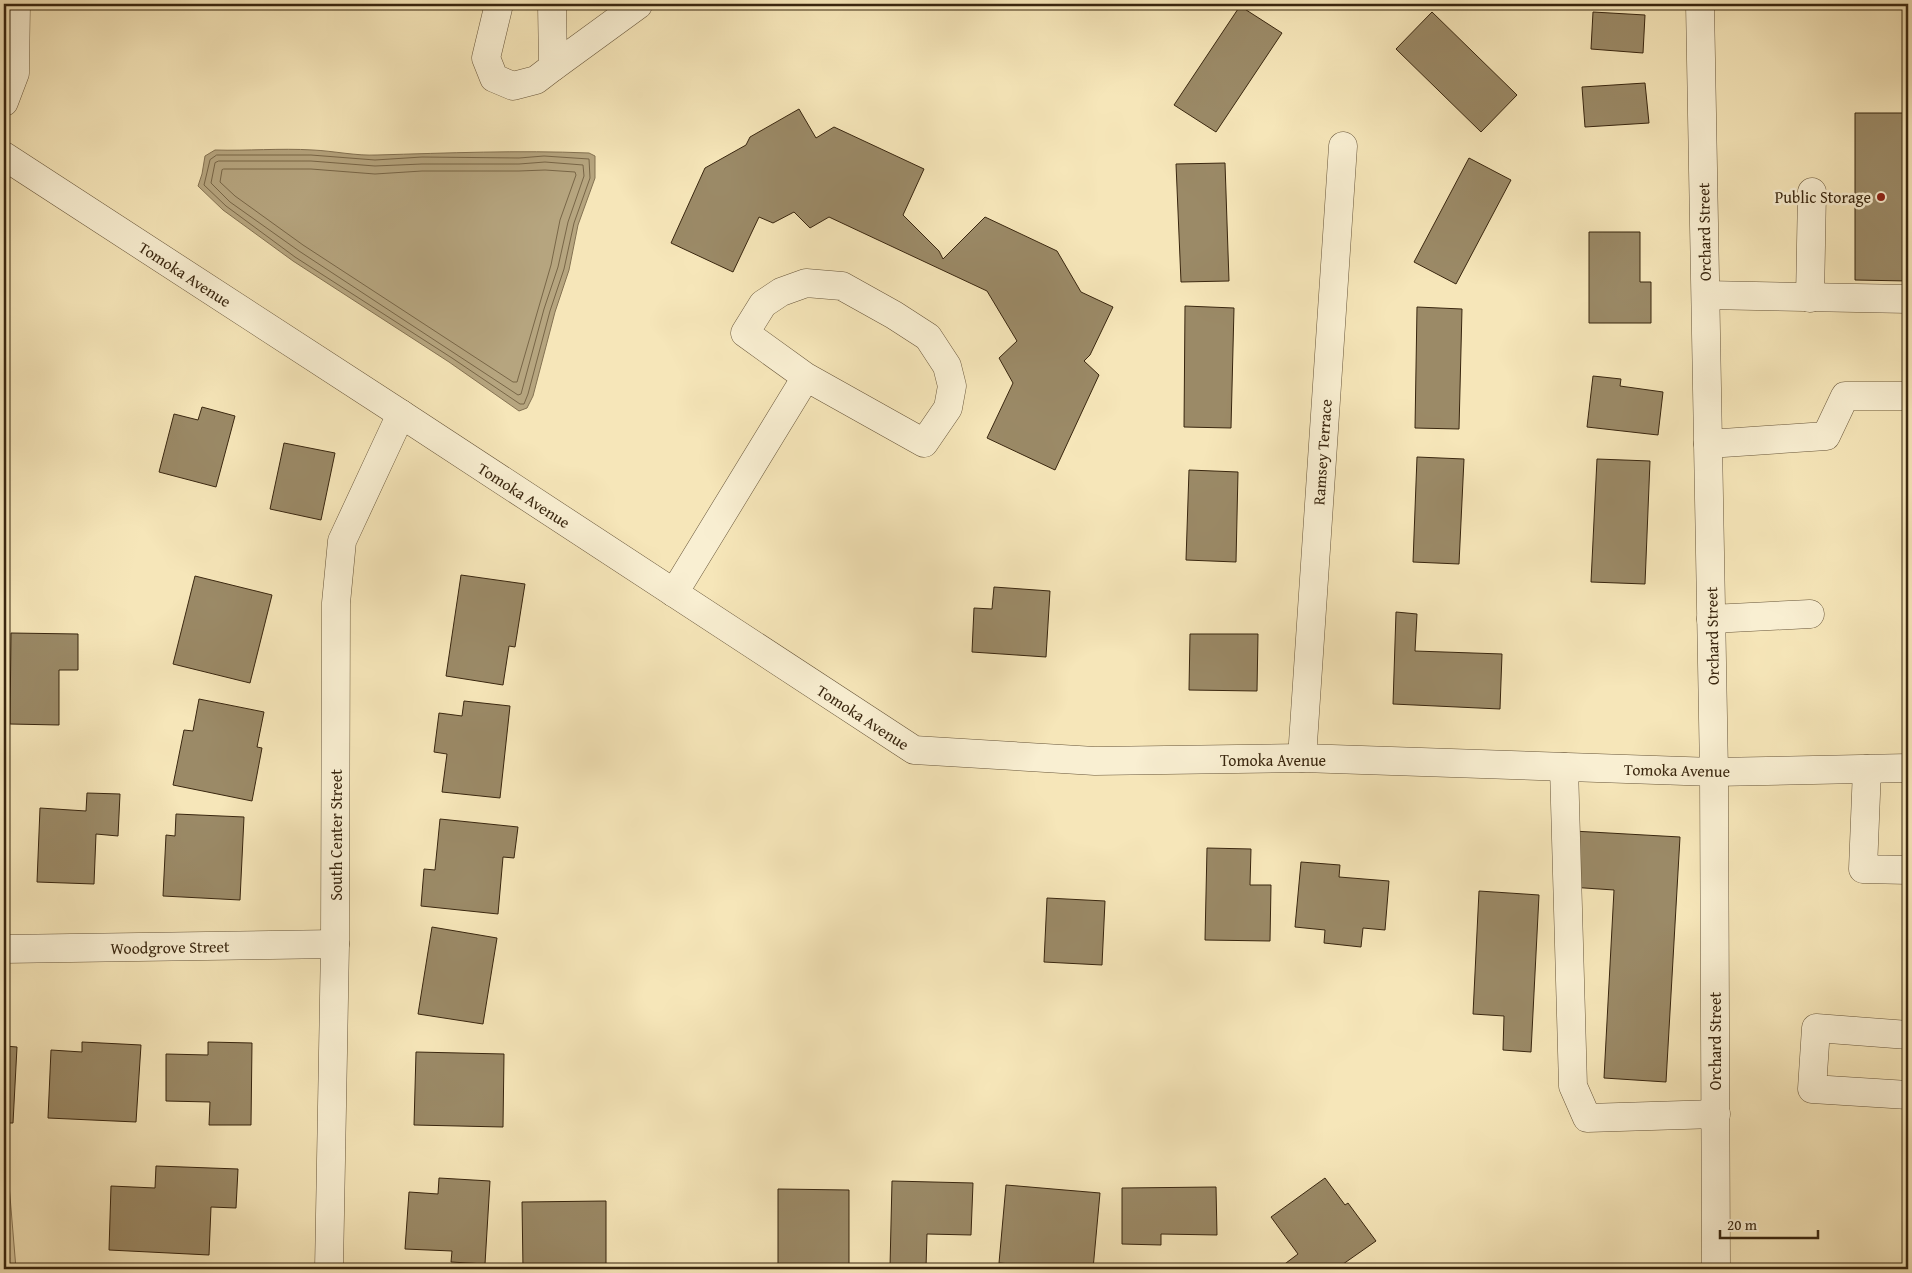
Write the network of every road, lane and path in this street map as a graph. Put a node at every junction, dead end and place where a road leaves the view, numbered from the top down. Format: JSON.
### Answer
{"nodes":[{"id":1,"x":16,"y":4,"type":"edge"},
{"id":2,"x":500,"y":4,"type":"edge"},
{"id":3,"x":552,"y":4,"type":"edge"},
{"id":4,"x":1700,"y":4,"type":"edge"},
{"id":5,"x":638,"y":5,"type":"dead end"},
{"id":6,"x":553,"y":67,"type":"junction"},
{"id":7,"x":4,"y":102,"type":"edge"},
{"id":8,"x":1342,"y":146,"type":"dead end"},
{"id":9,"x":4,"y":156,"type":"edge"},
{"id":10,"x":1812,"y":192,"type":"dead end"},
{"id":11,"x":1706,"y":295,"type":"junction"},
{"id":12,"x":1810,"y":298,"type":"junction"},
{"id":13,"x":1908,"y":299,"type":"edge"},
{"id":14,"x":806,"y":377,"type":"junction"},
{"id":15,"x":1908,"y":396,"type":"edge"},
{"id":16,"x":401,"y":414,"type":"junction"},
{"id":17,"x":1708,"y":444,"type":"junction"},
{"id":18,"x":674,"y":593,"type":"junction"},
{"id":19,"x":1810,"y":614,"type":"dead end"},
{"id":20,"x":1711,"y":619,"type":"junction"},
{"id":21,"x":1302,"y":758,"type":"junction"},
{"id":22,"x":1564,"y":767,"type":"junction"},
{"id":23,"x":1908,"y":768,"type":"edge"},
{"id":24,"x":1867,"y":769,"type":"junction"},
{"id":25,"x":1714,"y":772,"type":"junction"},
{"id":26,"x":1908,"y":870,"type":"edge"},
{"id":27,"x":335,"y":944,"type":"junction"},
{"id":28,"x":4,"y":949,"type":"edge"},
{"id":29,"x":1908,"y":1035,"type":"edge"},
{"id":30,"x":1908,"y":1095,"type":"edge"},
{"id":31,"x":1716,"y":1114,"type":"junction"},
{"id":32,"x":329,"y":1269,"type":"edge"},
{"id":33,"x":1716,"y":1269,"type":"edge"}],
"edges":[{"from":1,"to":7,"type":"street"},
{"from":2,"to":6,"type":"street"},
{"from":3,"to":6,"type":"street"},
{"from":4,"to":11,"type":"street","name":"Orchard Street"},
{"from":5,"to":6,"type":"street"},
{"from":8,"to":21,"type":"street","name":"Ramsey Terrace"},
{"from":9,"to":16,"type":"street","name":"Tomoka Avenue"},
{"from":10,"to":12,"type":"street"},
{"from":11,"to":12,"type":"street"},
{"from":11,"to":17,"type":"street","name":"Orchard Street"},
{"from":12,"to":13,"type":"street"},
{"from":14,"to":14,"type":"street"},
{"from":14,"to":18,"type":"street"},
{"from":15,"to":17,"type":"street"},
{"from":16,"to":18,"type":"street","name":"Tomoka Avenue"},
{"from":16,"to":27,"type":"street","name":"South Center Street"},
{"from":17,"to":20,"type":"street","name":"Orchard Street"},
{"from":18,"to":21,"type":"street","name":"Tomoka Avenue"},
{"from":19,"to":20,"type":"street"},
{"from":20,"to":25,"type":"street","name":"Orchard Street"},
{"from":21,"to":22,"type":"street","name":"Tomoka Avenue"},
{"from":22,"to":25,"type":"street","name":"Tomoka Avenue"},
{"from":22,"to":31,"type":"street"},
{"from":23,"to":24,"type":"street","name":"Tomoka Avenue"},
{"from":24,"to":25,"type":"street","name":"Tomoka Avenue"},
{"from":24,"to":26,"type":"street"},
{"from":25,"to":31,"type":"street","name":"Orchard Street"},
{"from":27,"to":28,"type":"street","name":"Woodgrove Street"},
{"from":27,"to":32,"type":"street","name":"South Center Street"},
{"from":29,"to":30,"type":"street"},
{"from":31,"to":33,"type":"street","name":"Orchard Street"}]}
